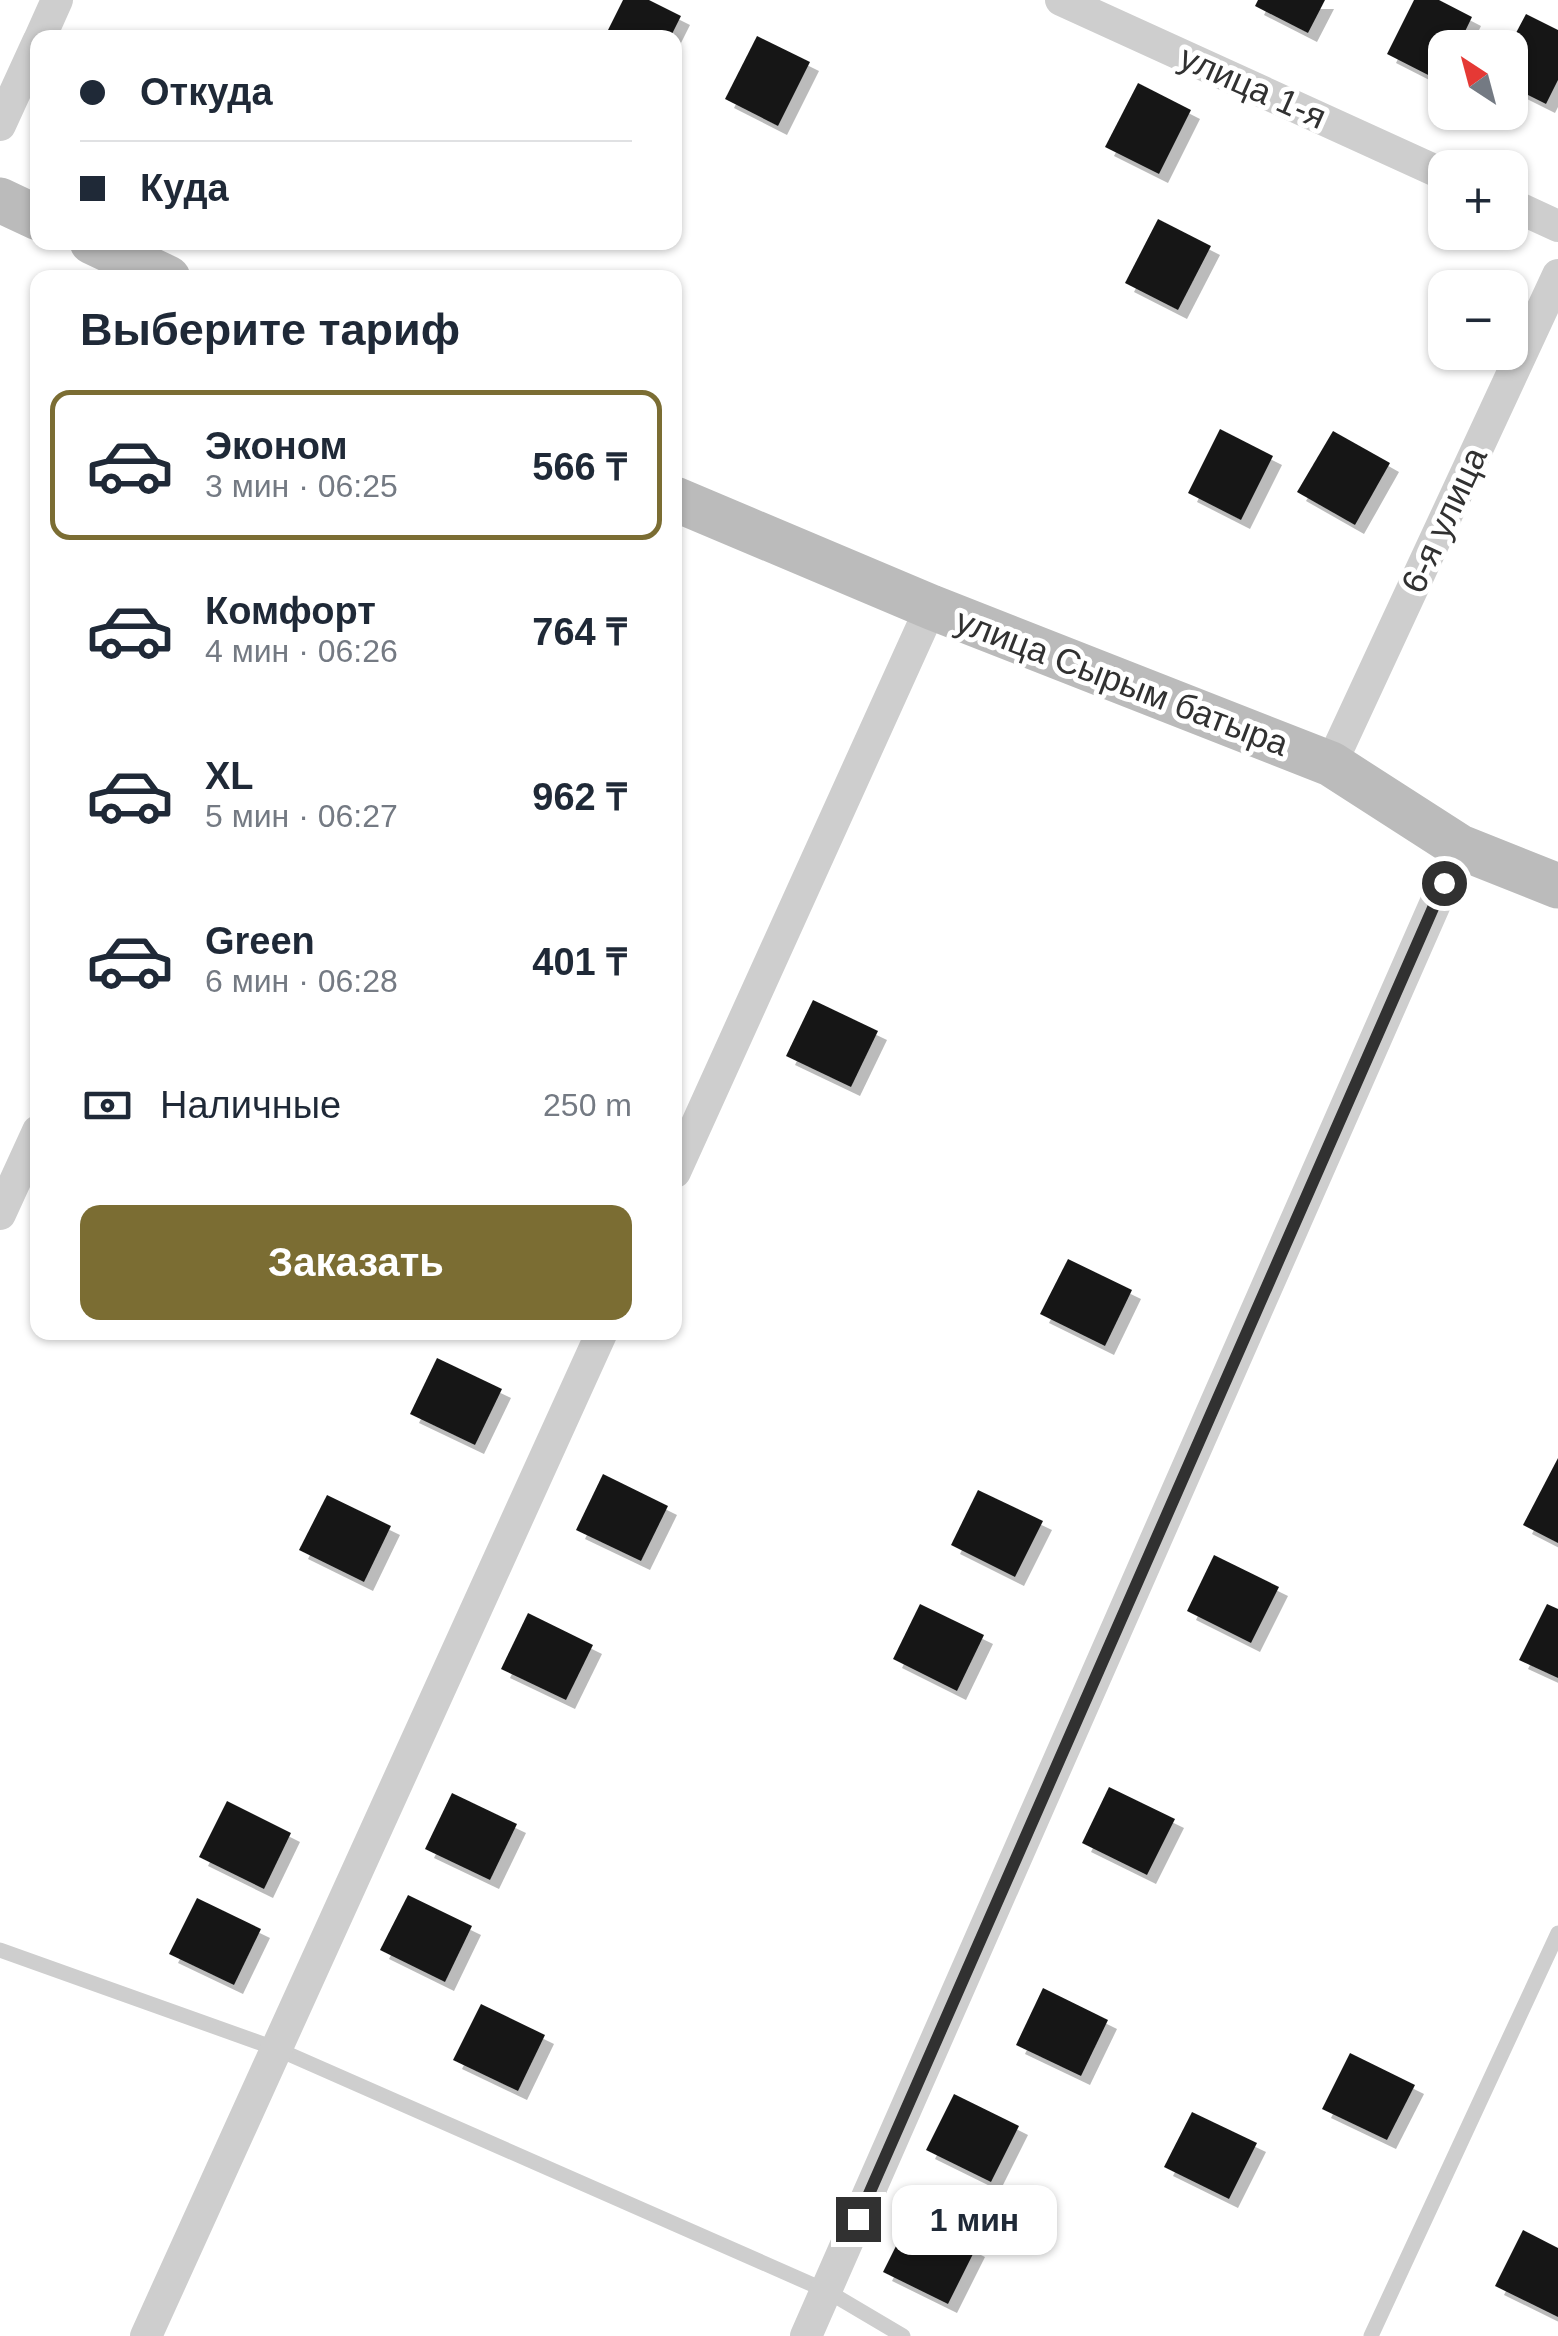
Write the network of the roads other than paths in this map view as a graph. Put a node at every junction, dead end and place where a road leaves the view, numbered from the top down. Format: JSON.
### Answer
{"nodes":[{"id":1,"x":56,"y":0,"type":"edge"},
{"id":2,"x":1061,"y":0,"type":"edge"},
{"id":3,"x":43,"y":30,"type":"edge"},
{"id":4,"x":30,"y":60,"type":"edge"},
{"id":5,"x":0,"y":126,"type":"edge"},
{"id":6,"x":1428,"y":166,"type":"edge"},
{"id":7,"x":0,"y":200,"type":"edge"},
{"id":8,"x":1528,"y":212,"type":"edge"},
{"id":9,"x":30,"y":214,"type":"edge"},
{"id":10,"x":1558,"y":226,"type":"edge"},
{"id":11,"x":109,"y":250,"type":"edge"},
{"id":12,"x":151,"y":270,"type":"edge"},
{"id":13,"x":1558,"y":275,"type":"edge"},
{"id":14,"x":682,"y":502,"type":"edge"},
{"id":15,"x":931,"y":607,"type":"junction"},
{"id":16,"x":1331,"y":764,"type":"junction"},
{"id":17,"x":1460,"y":847,"type":"junction"},
{"id":18,"x":1558,"y":886,"type":"edge"},
{"id":19,"x":30,"y":1148,"type":"edge"},
{"id":20,"x":682,"y":1157,"type":"edge"},
{"id":21,"x":0,"y":1214,"type":"edge"},
{"id":22,"x":598,"y":1340,"type":"edge"},
{"id":23,"x":1558,"y":1933,"type":"edge"},
{"id":24,"x":0,"y":1950,"type":"edge"},
{"id":25,"x":278,"y":2049,"type":"junction"},
{"id":26,"x":827,"y":2291,"type":"junction"},
{"id":27,"x":146,"y":2336,"type":"edge"},
{"id":28,"x":806,"y":2336,"type":"edge"},
{"id":29,"x":903,"y":2336,"type":"edge"},
{"id":30,"x":1371,"y":2336,"type":"edge"}],
"edges":[{"from":1,"to":3,"type":"street"},
{"from":2,"to":6,"type":"street","name":"улица 1-я"},
{"from":4,"to":5,"type":"street"},
{"from":7,"to":9,"type":"street"},
{"from":8,"to":10,"type":"street"},
{"from":11,"to":12,"type":"street"},
{"from":13,"to":16,"type":"street","name":"6-я улица"},
{"from":14,"to":15,"type":"street","name":"улица Сырым батыра"},
{"from":15,"to":16,"type":"street","name":"улица Сырым батыра"},
{"from":15,"to":20,"type":"street"},
{"from":16,"to":17,"type":"street","name":"улица Сырым батыра"},
{"from":17,"to":18,"type":"street","name":"улица Сырым батыра"},
{"from":17,"to":26,"type":"street"},
{"from":19,"to":21,"type":"street"},
{"from":22,"to":25,"type":"street"},
{"from":23,"to":30,"type":"lane"},
{"from":24,"to":25,"type":"lane"},
{"from":25,"to":26,"type":"lane"},
{"from":25,"to":27,"type":"street"},
{"from":26,"to":28,"type":"street"},
{"from":26,"to":29,"type":"lane"}]}
